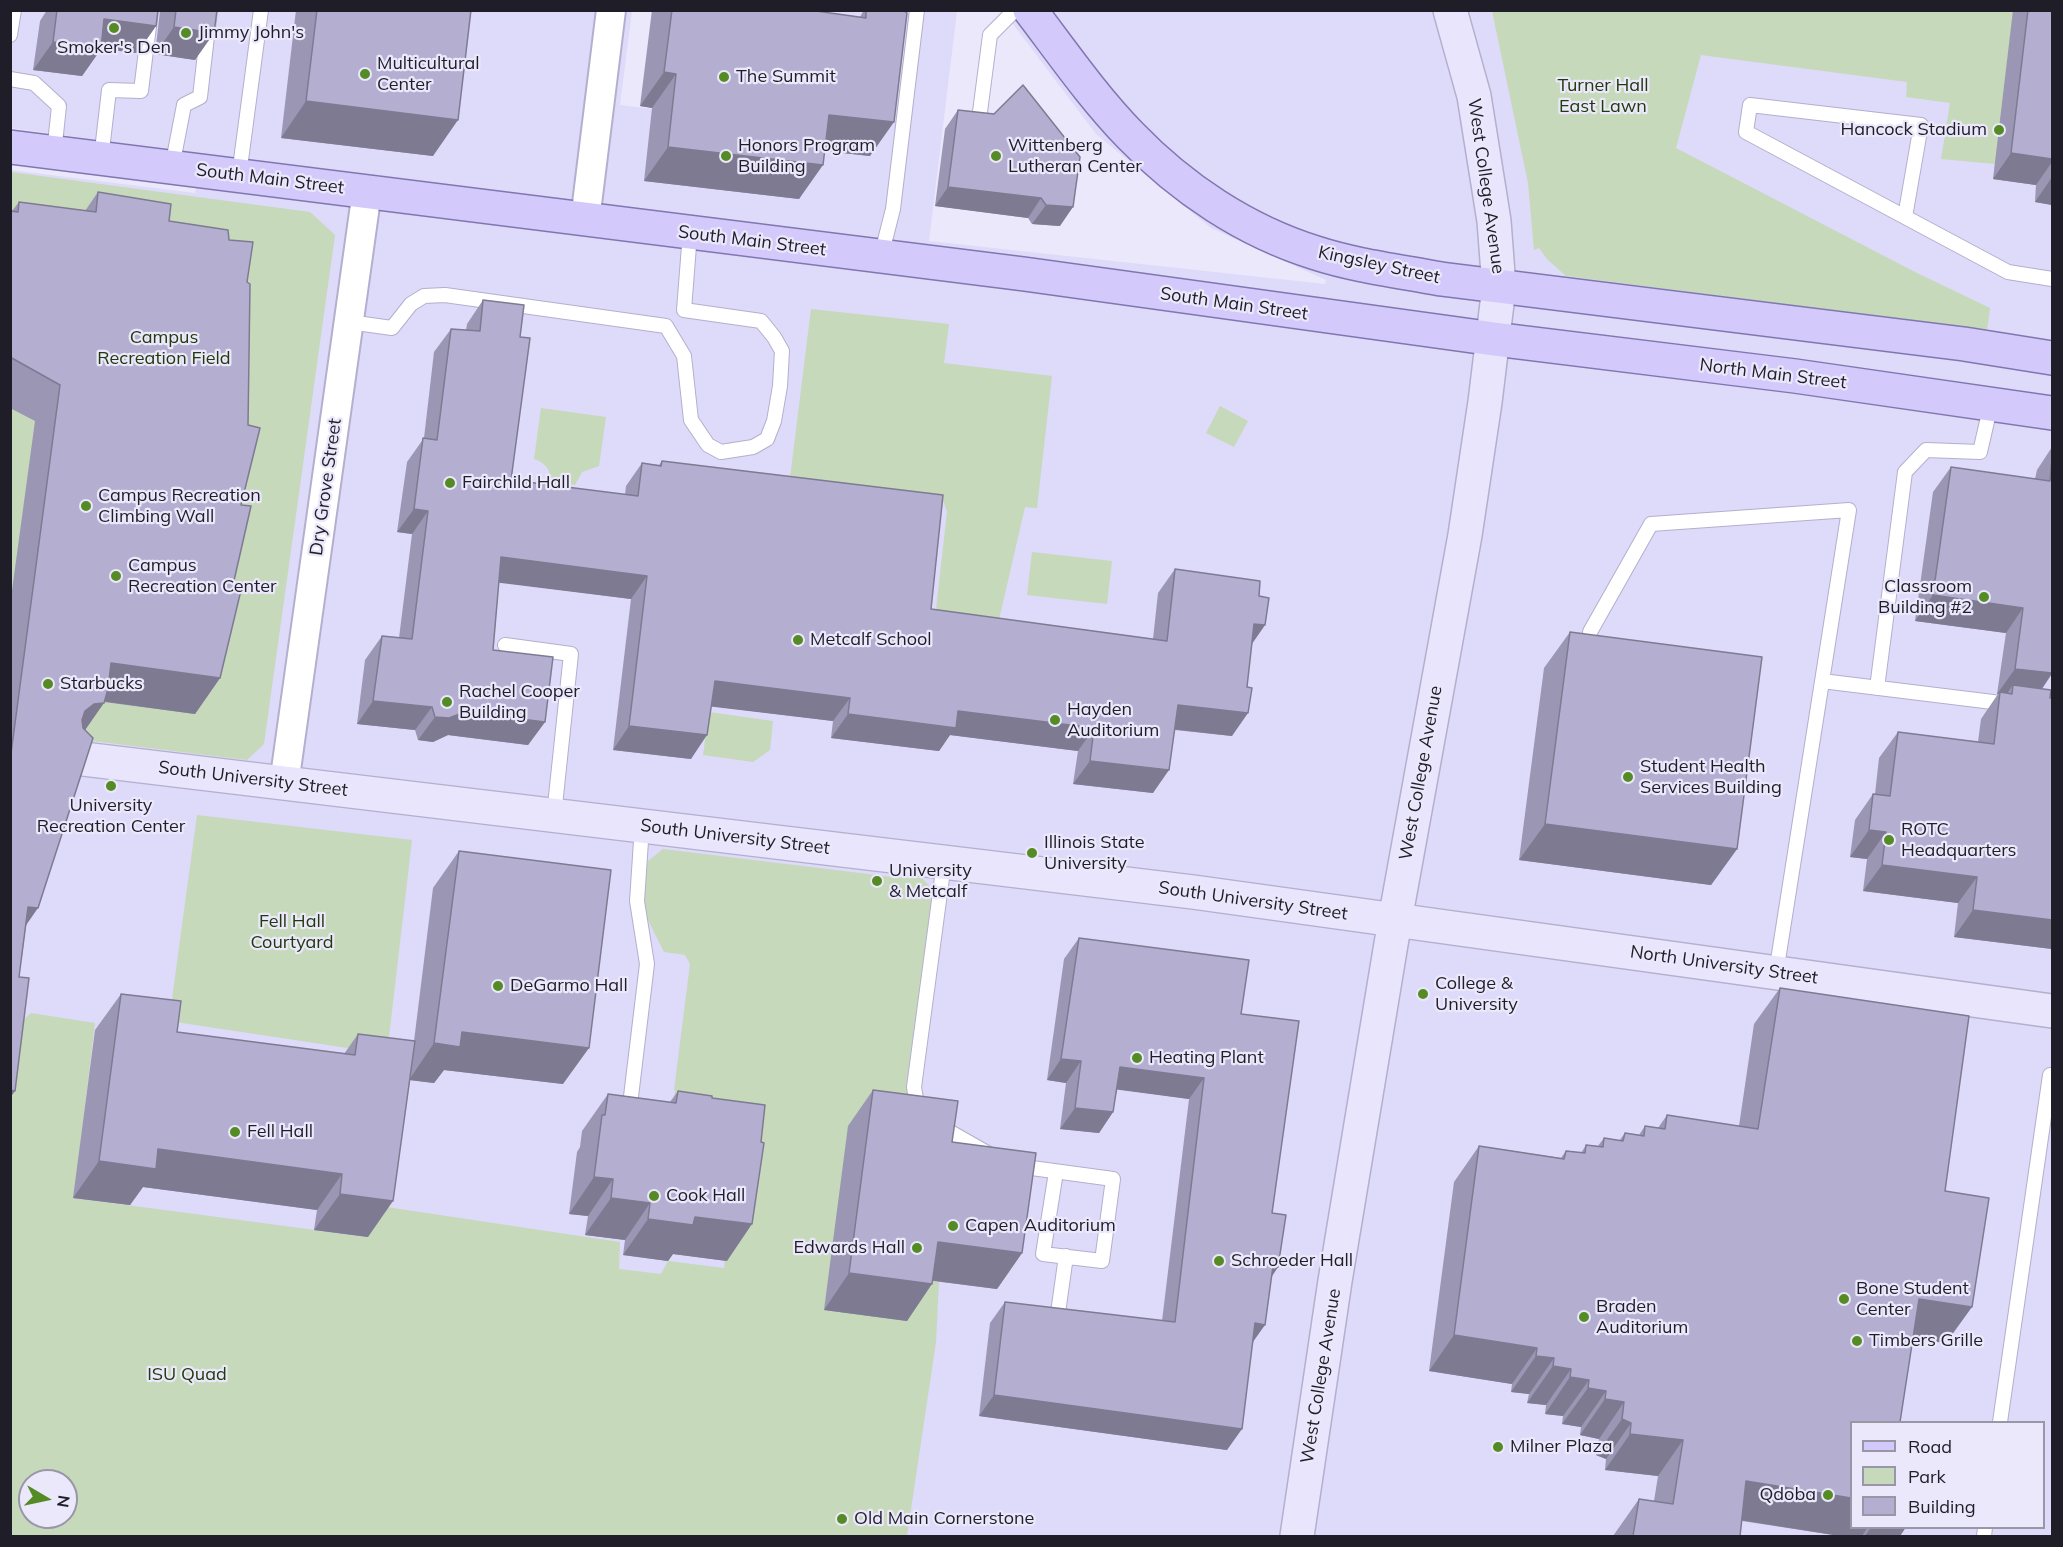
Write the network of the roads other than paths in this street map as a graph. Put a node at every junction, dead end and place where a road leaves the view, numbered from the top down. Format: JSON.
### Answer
{"nodes":[{"id":1,"x":14,"y":10,"type":"edge"},
{"id":2,"x":150,"y":10,"type":"edge"},
{"id":3,"x":210,"y":10,"type":"edge"},
{"id":4,"x":261,"y":10,"type":"edge"},
{"id":5,"x":611,"y":10,"type":"edge"},
{"id":6,"x":917,"y":10,"type":"edge"},
{"id":7,"x":1015,"y":10,"type":"edge"},
{"id":8,"x":1030,"y":10,"type":"edge"},
{"id":9,"x":1450,"y":10,"type":"edge"},
{"id":10,"x":10,"y":35,"type":"edge"},
{"id":11,"x":10,"y":79,"type":"edge"},
{"id":12,"x":980,"y":112,"type":"edge"},
{"id":13,"x":10,"y":147,"type":"edge"},
{"id":14,"x":54,"y":153,"type":"junction"},
{"id":15,"x":101,"y":159,"type":"junction"},
{"id":16,"x":172,"y":167,"type":"junction"},
{"id":17,"x":238,"y":175,"type":"junction"},
{"id":18,"x":367,"y":191,"type":"junction"},
{"id":19,"x":1905,"y":217,"type":"junction"},
{"id":20,"x":585,"y":220,"type":"junction"},
{"id":21,"x":690,"y":233,"type":"junction"},
{"id":22,"x":881,"y":256,"type":"junction"},
{"id":23,"x":2052,"y":279,"type":"edge"},
{"id":24,"x":1499,"y":287,"type":"junction"},
{"id":25,"x":684,"y":310,"type":"junction"},
{"id":26,"x":349,"y":322,"type":"junction"},
{"id":27,"x":666,"y":326,"type":"junction"},
{"id":28,"x":1494,"y":339,"type":"junction"},
{"id":29,"x":2052,"y":358,"type":"edge"},
{"id":30,"x":1991,"y":404,"type":"junction"},
{"id":31,"x":2052,"y":413,"type":"edge"},
{"id":32,"x":1590,"y":632,"type":"edge"},
{"id":33,"x":505,"y":645,"type":"dead end"},
{"id":34,"x":1822,"y":681,"type":"junction"},
{"id":35,"x":1877,"y":688,"type":"junction"},
{"id":36,"x":2018,"y":706,"type":"edge"},
{"id":37,"x":75,"y":758,"type":"edge"},
{"id":38,"x":284,"y":784,"type":"junction"},
{"id":39,"x":554,"y":815,"type":"junction"},
{"id":40,"x":642,"y":826,"type":"junction"},
{"id":41,"x":944,"y":863,"type":"junction"},
{"id":42,"x":1395,"y":920,"type":"junction"},
{"id":43,"x":1776,"y":973,"type":"junction"},
{"id":44,"x":2052,"y":1011,"type":"edge"},
{"id":45,"x":2052,"y":1075,"type":"edge"},
{"id":46,"x":629,"y":1113,"type":"edge"},
{"id":47,"x":1056,"y":1172,"type":"junction"},
{"id":48,"x":1065,"y":1256,"type":"junction"},
{"id":49,"x":1057,"y":1320,"type":"edge"},
{"id":50,"x":2000,"y":1421,"type":"edge"},
{"id":51,"x":1297,"y":1536,"type":"edge"}],
"edges":[{"from":1,"to":10,"type":"lane"},
{"from":2,"to":15,"type":"lane"},
{"from":3,"to":16,"type":"lane"},
{"from":4,"to":17,"type":"lane"},
{"from":5,"to":20,"type":"street"},
{"from":6,"to":22,"type":"lane"},
{"from":7,"to":12,"type":"lane"},
{"from":8,"to":24,"type":"main road","name":"Kingsley Street"},
{"from":9,"to":24,"type":"street","name":"West College Avenue"},
{"from":11,"to":14,"type":"lane"},
{"from":13,"to":14,"type":"main road","name":"South Main Street"},
{"from":14,"to":15,"type":"main road","name":"South Main Street"},
{"from":15,"to":16,"type":"main road","name":"South Main Street"},
{"from":16,"to":17,"type":"main road","name":"South Main Street"},
{"from":17,"to":18,"type":"main road","name":"South Main Street"},
{"from":18,"to":20,"type":"main road","name":"South Main Street"},
{"from":18,"to":26,"type":"street","name":"Dry Grove Street"},
{"from":19,"to":19,"type":"lane"},
{"from":19,"to":23,"type":"lane"},
{"from":20,"to":21,"type":"main road","name":"South Main Street"},
{"from":21,"to":22,"type":"main road","name":"South Main Street"},
{"from":21,"to":25,"type":"lane"},
{"from":22,"to":28,"type":"main road","name":"South Main Street"},
{"from":24,"to":28,"type":"street","name":"West College Avenue"},
{"from":24,"to":29,"type":"main road"},
{"from":25,"to":27,"type":"lane"},
{"from":25,"to":27,"type":"lane"},
{"from":26,"to":27,"type":"lane"},
{"from":26,"to":38,"type":"street","name":"Dry Grove Street"},
{"from":28,"to":30,"type":"main road","name":"North Main Street"},
{"from":28,"to":42,"type":"street","name":"West College Avenue"},
{"from":30,"to":31,"type":"main road","name":"North Main Street"},
{"from":30,"to":35,"type":"lane"},
{"from":32,"to":34,"type":"lane"},
{"from":33,"to":39,"type":"lane"},
{"from":34,"to":35,"type":"lane"},
{"from":34,"to":43,"type":"lane"},
{"from":35,"to":36,"type":"lane"},
{"from":37,"to":38,"type":"street","name":"South University Street"},
{"from":38,"to":39,"type":"street","name":"South University Street"},
{"from":39,"to":40,"type":"street","name":"South University Street"},
{"from":40,"to":41,"type":"street","name":"South University Street"},
{"from":40,"to":46,"type":"lane"},
{"from":41,"to":42,"type":"street","name":"South University Street"},
{"from":41,"to":47,"type":"lane"},
{"from":42,"to":43,"type":"street","name":"North University Street"},
{"from":42,"to":51,"type":"street","name":"West College Avenue"},
{"from":43,"to":44,"type":"street","name":"North University Street"},
{"from":45,"to":50,"type":"lane"},
{"from":47,"to":48,"type":"lane"},
{"from":47,"to":48,"type":"lane"},
{"from":48,"to":49,"type":"lane"}]}
